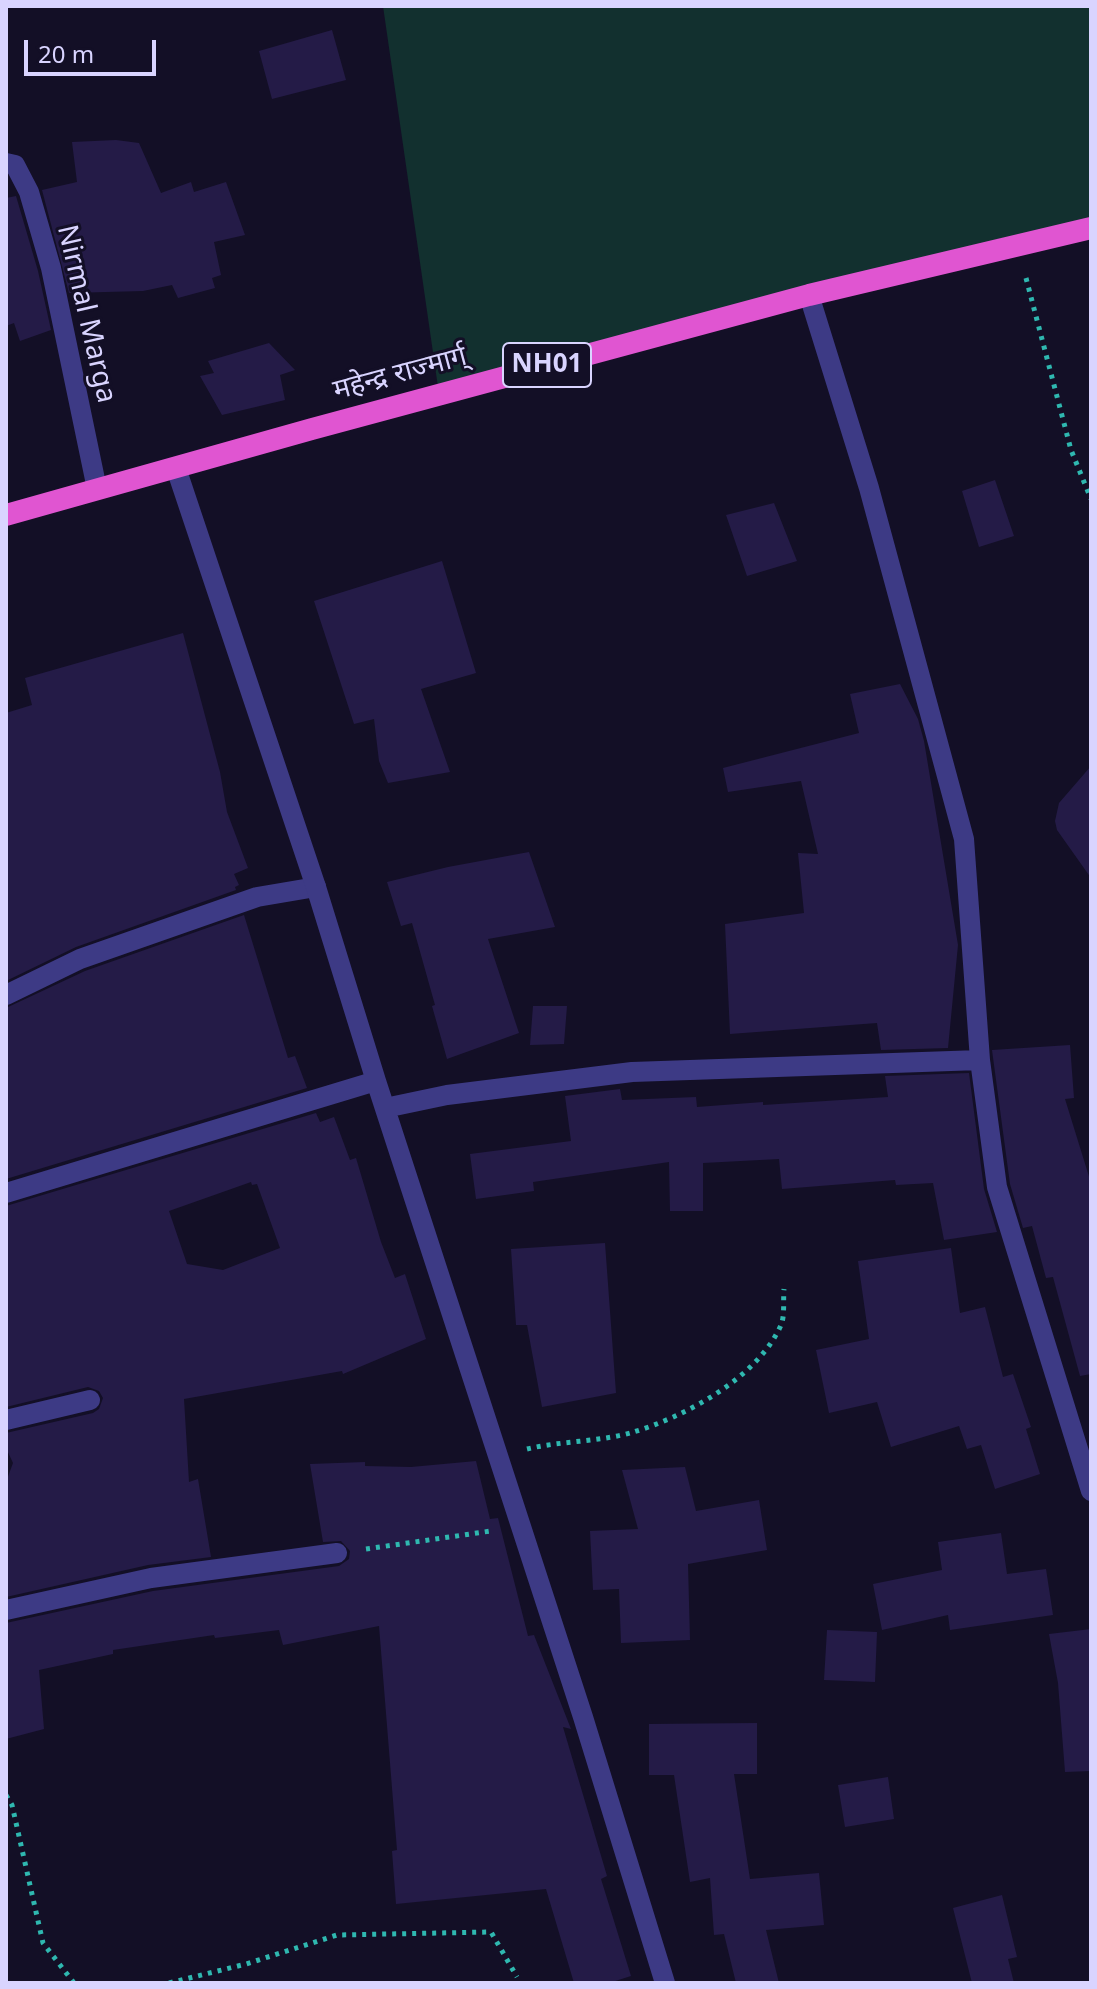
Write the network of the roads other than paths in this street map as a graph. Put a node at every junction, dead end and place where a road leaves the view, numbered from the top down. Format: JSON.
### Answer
{"nodes":[{"id":1,"x":6,"y":163,"type":"edge"},
{"id":2,"x":1091,"y":228,"type":"edge"},
{"id":3,"x":809,"y":295,"type":"junction"},
{"id":4,"x":176,"y":468,"type":"junction"},
{"id":5,"x":97,"y":489,"type":"junction"},
{"id":6,"x":6,"y":515,"type":"edge"},
{"id":7,"x":316,"y":887,"type":"junction"},
{"id":8,"x":6,"y":995,"type":"edge"},
{"id":9,"x":980,"y":1060,"type":"junction"},
{"id":10,"x":376,"y":1081,"type":"junction"},
{"id":11,"x":385,"y":1108,"type":"junction"},
{"id":12,"x":6,"y":1193,"type":"edge"},
{"id":13,"x":90,"y":1400,"type":"dead end"},
{"id":14,"x":6,"y":1420,"type":"edge"},
{"id":15,"x":1091,"y":1491,"type":"edge"},
{"id":16,"x":337,"y":1553,"type":"road end"},
{"id":17,"x":6,"y":1610,"type":"edge"},
{"id":18,"x":665,"y":1983,"type":"edge"}],
"edges":[{"from":1,"to":5,"type":"street","name":"Nirmal Marga"},
{"from":2,"to":3,"type":"highway","name":"महेन्द्र राज्मार्ग्","number":"NH01"},
{"from":3,"to":4,"type":"highway","name":"महेन्द्र राज्मार्ग्","number":"NH01"},
{"from":3,"to":9,"type":"street"},
{"from":4,"to":5,"type":"highway","name":"महेन्द्र राज्मार्ग्","number":"NH01"},
{"from":4,"to":7,"type":"street"},
{"from":5,"to":6,"type":"highway","name":"महेन्द्र राज्मार्ग्","number":"NH01"},
{"from":7,"to":8,"type":"street"},
{"from":7,"to":10,"type":"street"},
{"from":9,"to":11,"type":"street"},
{"from":9,"to":15,"type":"street"},
{"from":10,"to":11,"type":"street"},
{"from":10,"to":12,"type":"street"},
{"from":11,"to":18,"type":"street"},
{"from":13,"to":14,"type":"street"},
{"from":16,"to":17,"type":"street"}]}
